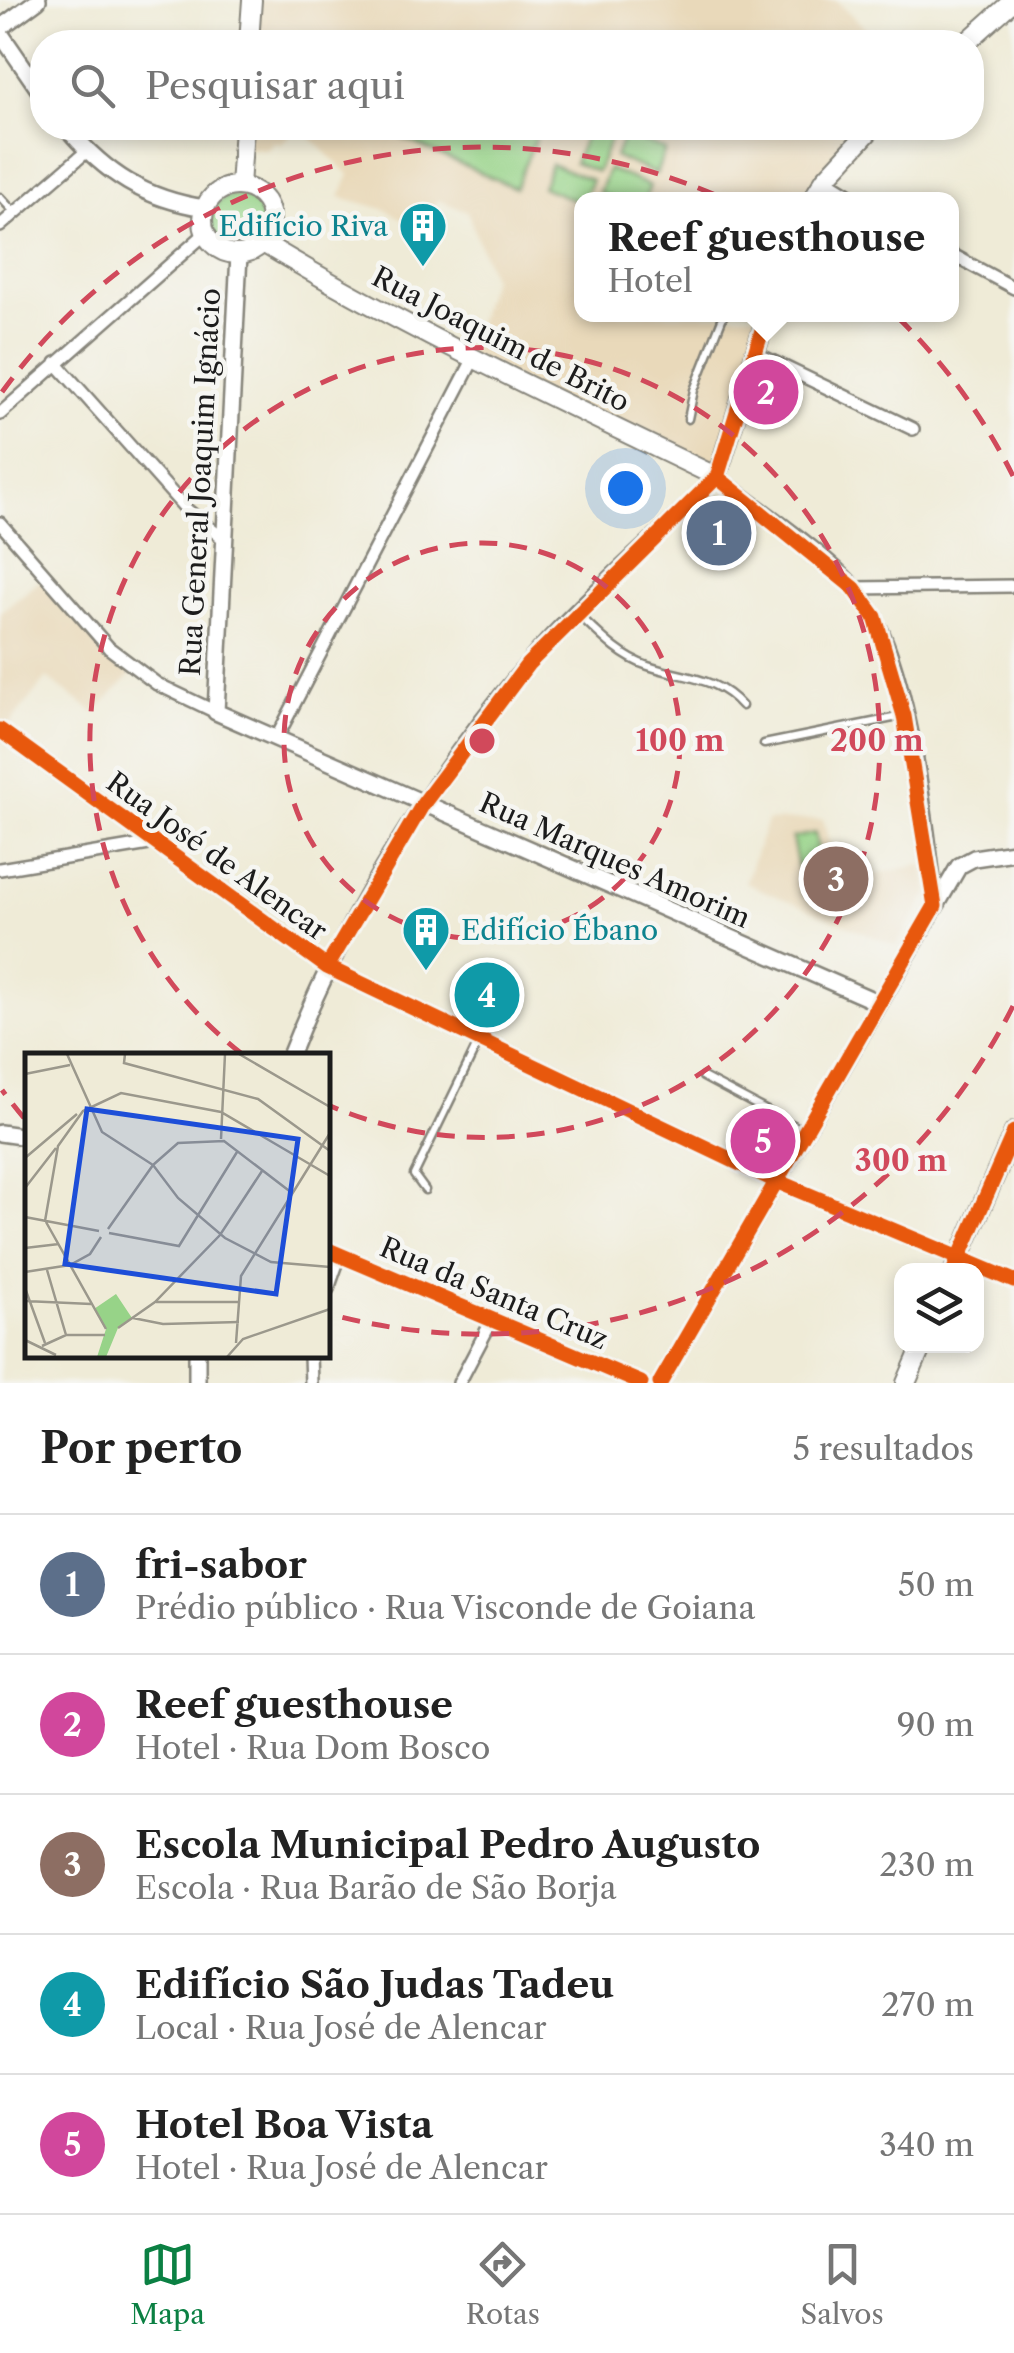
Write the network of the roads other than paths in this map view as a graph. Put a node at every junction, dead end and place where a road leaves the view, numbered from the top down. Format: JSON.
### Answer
{"nodes":[{"id":1,"x":38,"y":0,"type":"edge"},
{"id":2,"x":252,"y":0,"type":"edge"},
{"id":3,"x":1014,"y":0,"type":"edge"},
{"id":4,"x":0,"y":30,"type":"edge"},
{"id":5,"x":250,"y":30,"type":"edge"},
{"id":6,"x":981,"y":30,"type":"edge"},
{"id":7,"x":30,"y":76,"type":"edge"},
{"id":8,"x":78,"y":140,"type":"edge"},
{"id":9,"x":243,"y":140,"type":"edge"},
{"id":10,"x":861,"y":140,"type":"edge"},
{"id":11,"x":87,"y":151,"type":"junction"},
{"id":12,"x":825,"y":179,"type":"junction"},
{"id":13,"x":240,"y":186,"type":"junction"},
{"id":14,"x":817,"y":192,"type":"edge"},
{"id":15,"x":846,"y":192,"type":"edge"},
{"id":16,"x":0,"y":196,"type":"edge"},
{"id":17,"x":205,"y":208,"type":"junction"},
{"id":18,"x":15,"y":213,"type":"junction"},
{"id":19,"x":0,"y":226,"type":"edge"},
{"id":20,"x":206,"y":233,"type":"junction"},
{"id":21,"x":263,"y":243,"type":"junction"},
{"id":22,"x":239,"y":254,"type":"junction"},
{"id":23,"x":959,"y":258,"type":"edge"},
{"id":24,"x":1014,"y":288,"type":"edge"},
{"id":25,"x":721,"y":322,"type":"edge"},
{"id":26,"x":765,"y":322,"type":"edge"},
{"id":27,"x":756,"y":352,"type":"junction"},
{"id":28,"x":474,"y":358,"type":"junction"},
{"id":29,"x":56,"y":363,"type":"junction"},
{"id":30,"x":0,"y":414,"type":"edge"},
{"id":31,"x":688,"y":418,"type":"dead end"},
{"id":32,"x":913,"y":428,"type":"dead end"},
{"id":33,"x":717,"y":477,"type":"junction"},
{"id":34,"x":0,"y":523,"type":"edge"},
{"id":35,"x":226,"y":541,"type":"junction"},
{"id":36,"x":1014,"y":586,"type":"edge"},
{"id":37,"x":854,"y":588,"type":"junction"},
{"id":38,"x":578,"y":614,"type":"junction"},
{"id":39,"x":742,"y":706,"type":"dead end"},
{"id":40,"x":216,"y":712,"type":"junction"},
{"id":41,"x":904,"y":716,"type":"junction"},
{"id":42,"x":0,"y":730,"type":"edge"},
{"id":43,"x":277,"y":737,"type":"junction"},
{"id":44,"x":764,"y":744,"type":"dead end"},
{"id":45,"x":423,"y":804,"type":"junction"},
{"id":46,"x":155,"y":843,"type":"junction"},
{"id":47,"x":1014,"y":852,"type":"edge"},
{"id":48,"x":0,"y":869,"type":"edge"},
{"id":49,"x":935,"y":906,"type":"junction"},
{"id":50,"x":327,"y":967,"type":"junction"},
{"id":51,"x":877,"y":1002,"type":"junction"},
{"id":52,"x":480,"y":1040,"type":"junction"},
{"id":53,"x":291,"y":1053,"type":"edge"},
{"id":54,"x":703,"y":1077,"type":"dead end"},
{"id":55,"x":804,"y":1131,"type":"junction"},
{"id":56,"x":1014,"y":1132,"type":"edge"},
{"id":57,"x":0,"y":1133,"type":"edge"},
{"id":58,"x":25,"y":1137,"type":"edge"},
{"id":59,"x":776,"y":1181,"type":"junction"},
{"id":60,"x":425,"y":1190,"type":"dead end"},
{"id":61,"x":334,"y":1252,"type":"edge"},
{"id":62,"x":952,"y":1263,"type":"edge"},
{"id":63,"x":957,"y":1263,"type":"edge"},
{"id":64,"x":984,"y":1273,"type":"edge"},
{"id":65,"x":1014,"y":1281,"type":"edge"},
{"id":66,"x":491,"y":1322,"type":"junction"},
{"id":67,"x":919,"y":1353,"type":"edge"},
{"id":68,"x":310,"y":1358,"type":"edge"},
{"id":69,"x":311,"y":1383,"type":"edge"},
{"id":70,"x":459,"y":1383,"type":"edge"},
{"id":71,"x":641,"y":1383,"type":"edge"},
{"id":72,"x":660,"y":1383,"type":"edge"},
{"id":73,"x":906,"y":1383,"type":"edge"}],
"edges":[{"from":1,"to":4,"type":"street"},
{"from":2,"to":5,"type":"main road"},
{"from":3,"to":6,"type":"main road"},
{"from":4,"to":7,"type":"street"},
{"from":8,"to":11,"type":"street"},
{"from":9,"to":13,"type":"main road"},
{"from":10,"to":12,"type":"main road"},
{"from":11,"to":17,"type":"street"},
{"from":11,"to":18,"type":"street"},
{"from":12,"to":14,"type":"main road"},
{"from":12,"to":15,"type":"street"},
{"from":13,"to":17,"type":"main road"},
{"from":13,"to":21,"type":"main road"},
{"from":16,"to":18,"type":"lane"},
{"from":17,"to":20,"type":"main road"},
{"from":18,"to":19,"type":"street"},
{"from":20,"to":22,"type":"main road"},
{"from":20,"to":29,"type":"street"},
{"from":21,"to":22,"type":"main road"},
{"from":21,"to":28,"type":"main road","name":"Rua Joaquim de Brito"},
{"from":22,"to":35,"type":"street","name":"Rua General Joaquim Ignácio"},
{"from":23,"to":24,"type":"street"},
{"from":25,"to":31,"type":"lane"},
{"from":26,"to":27,"type":"main road"},
{"from":27,"to":32,"type":"street"},
{"from":27,"to":33,"type":"main road"},
{"from":28,"to":33,"type":"main road","name":"Rua Joaquim de Brito"},
{"from":28,"to":43,"type":"street"},
{"from":29,"to":30,"type":"street"},
{"from":29,"to":35,"type":"street"},
{"from":33,"to":37,"type":"street"},
{"from":33,"to":38,"type":"street"},
{"from":34,"to":40,"type":"street","name":"Rua Marques Amorim"},
{"from":35,"to":40,"type":"street","name":"Rua General Joaquim Ignácio"},
{"from":36,"to":37,"type":"street"},
{"from":37,"to":41,"type":"street"},
{"from":38,"to":39,"type":"lane"},
{"from":38,"to":45,"type":"street"},
{"from":40,"to":43,"type":"street","name":"Rua Marques Amorim"},
{"from":41,"to":44,"type":"lane"},
{"from":41,"to":49,"type":"street"},
{"from":42,"to":46,"type":"street","name":"Rua José de Alencar"},
{"from":43,"to":45,"type":"street","name":"Rua Marques Amorim"},
{"from":45,"to":50,"type":"street"},
{"from":45,"to":51,"type":"street","name":"Rua Marques Amorim"},
{"from":46,"to":48,"type":"street"},
{"from":46,"to":50,"type":"street","name":"Rua José de Alencar"},
{"from":47,"to":49,"type":"street"},
{"from":49,"to":51,"type":"street"},
{"from":50,"to":52,"type":"street","name":"Rua José de Alencar"},
{"from":50,"to":53,"type":"street"},
{"from":51,"to":55,"type":"street"},
{"from":52,"to":59,"type":"street","name":"Rua José de Alencar"},
{"from":52,"to":60,"type":"lane"},
{"from":54,"to":55,"type":"lane"},
{"from":55,"to":59,"type":"street"},
{"from":56,"to":63,"type":"main road"},
{"from":57,"to":58,"type":"street"},
{"from":59,"to":62,"type":"street","name":"Rua José de Alencar"},
{"from":59,"to":72,"type":"street"},
{"from":61,"to":66,"type":"street","name":"Rua da Santa Cruz"},
{"from":64,"to":65,"type":"street","name":"Rua José de Alencar"},
{"from":66,"to":70,"type":"street"},
{"from":66,"to":71,"type":"street","name":"Rua da Santa Cruz"},
{"from":67,"to":73,"type":"main road"},
{"from":68,"to":69,"type":"street"}]}
